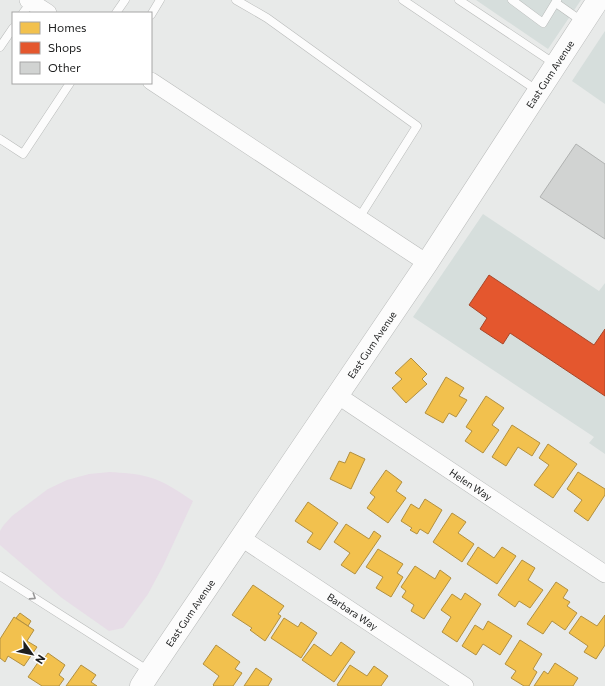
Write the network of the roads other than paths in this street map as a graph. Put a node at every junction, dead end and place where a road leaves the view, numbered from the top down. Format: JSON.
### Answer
{"nodes":[{"id":1,"x":124,"y":0,"type":"edge"},
{"id":2,"x":160,"y":0,"type":"edge"},
{"id":3,"x":236,"y":0,"type":"edge"},
{"id":4,"x":403,"y":0,"type":"edge"},
{"id":5,"x":459,"y":0,"type":"edge"},
{"id":6,"x":512,"y":0,"type":"edge"},
{"id":7,"x":598,"y":0,"type":"edge"},
{"id":8,"x":556,"y":1,"type":"edge"},
{"id":9,"x":29,"y":4,"type":"edge"},
{"id":10,"x":46,"y":12,"type":"edge"},
{"id":11,"x":117,"y":12,"type":"edge"},
{"id":12,"x":152,"y":13,"type":"edge"},
{"id":13,"x":583,"y":23,"type":"junction"},
{"id":14,"x":12,"y":29,"type":"edge"},
{"id":15,"x":0,"y":47,"type":"edge"},
{"id":16,"x":556,"y":65,"type":"junction"},
{"id":17,"x":152,"y":82,"type":"edge"},
{"id":18,"x":69,"y":84,"type":"edge"},
{"id":19,"x":539,"y":92,"type":"junction"},
{"id":20,"x":0,"y":139,"type":"edge"},
{"id":21,"x":359,"y":218,"type":"junction"},
{"id":22,"x":427,"y":263,"type":"junction"},
{"id":23,"x":337,"y":396,"type":"junction"},
{"id":24,"x":240,"y":537,"type":"junction"},
{"id":25,"x":605,"y":574,"type":"edge"},
{"id":26,"x":0,"y":576,"type":"edge"},
{"id":27,"x":146,"y":682,"type":"edge"},
{"id":28,"x":464,"y":686,"type":"edge"}],
"edges":[{"from":1,"to":11,"type":"lane"},
{"from":2,"to":12,"type":"lane"},
{"from":3,"to":21,"type":"lane"},
{"from":4,"to":19,"type":"lane"},
{"from":5,"to":16,"type":"lane"},
{"from":6,"to":8,"type":"lane"},
{"from":7,"to":13,"type":"street","name":"East Gum Avenue"},
{"from":8,"to":13,"type":"lane"},
{"from":9,"to":10,"type":"street"},
{"from":13,"to":16,"type":"street","name":"East Gum Avenue"},
{"from":14,"to":15,"type":"lane"},
{"from":16,"to":19,"type":"street","name":"East Gum Avenue"},
{"from":17,"to":21,"type":"street"},
{"from":18,"to":20,"type":"lane"},
{"from":19,"to":22,"type":"street","name":"East Gum Avenue"},
{"from":21,"to":22,"type":"street"},
{"from":22,"to":23,"type":"street","name":"East Gum Avenue"},
{"from":23,"to":24,"type":"street","name":"East Gum Avenue"},
{"from":23,"to":25,"type":"street","name":"Helen Way"},
{"from":24,"to":27,"type":"street","name":"East Gum Avenue"},
{"from":24,"to":28,"type":"street","name":"Barbara Way"},
{"from":26,"to":27,"type":"lane","one_way":true}]}
